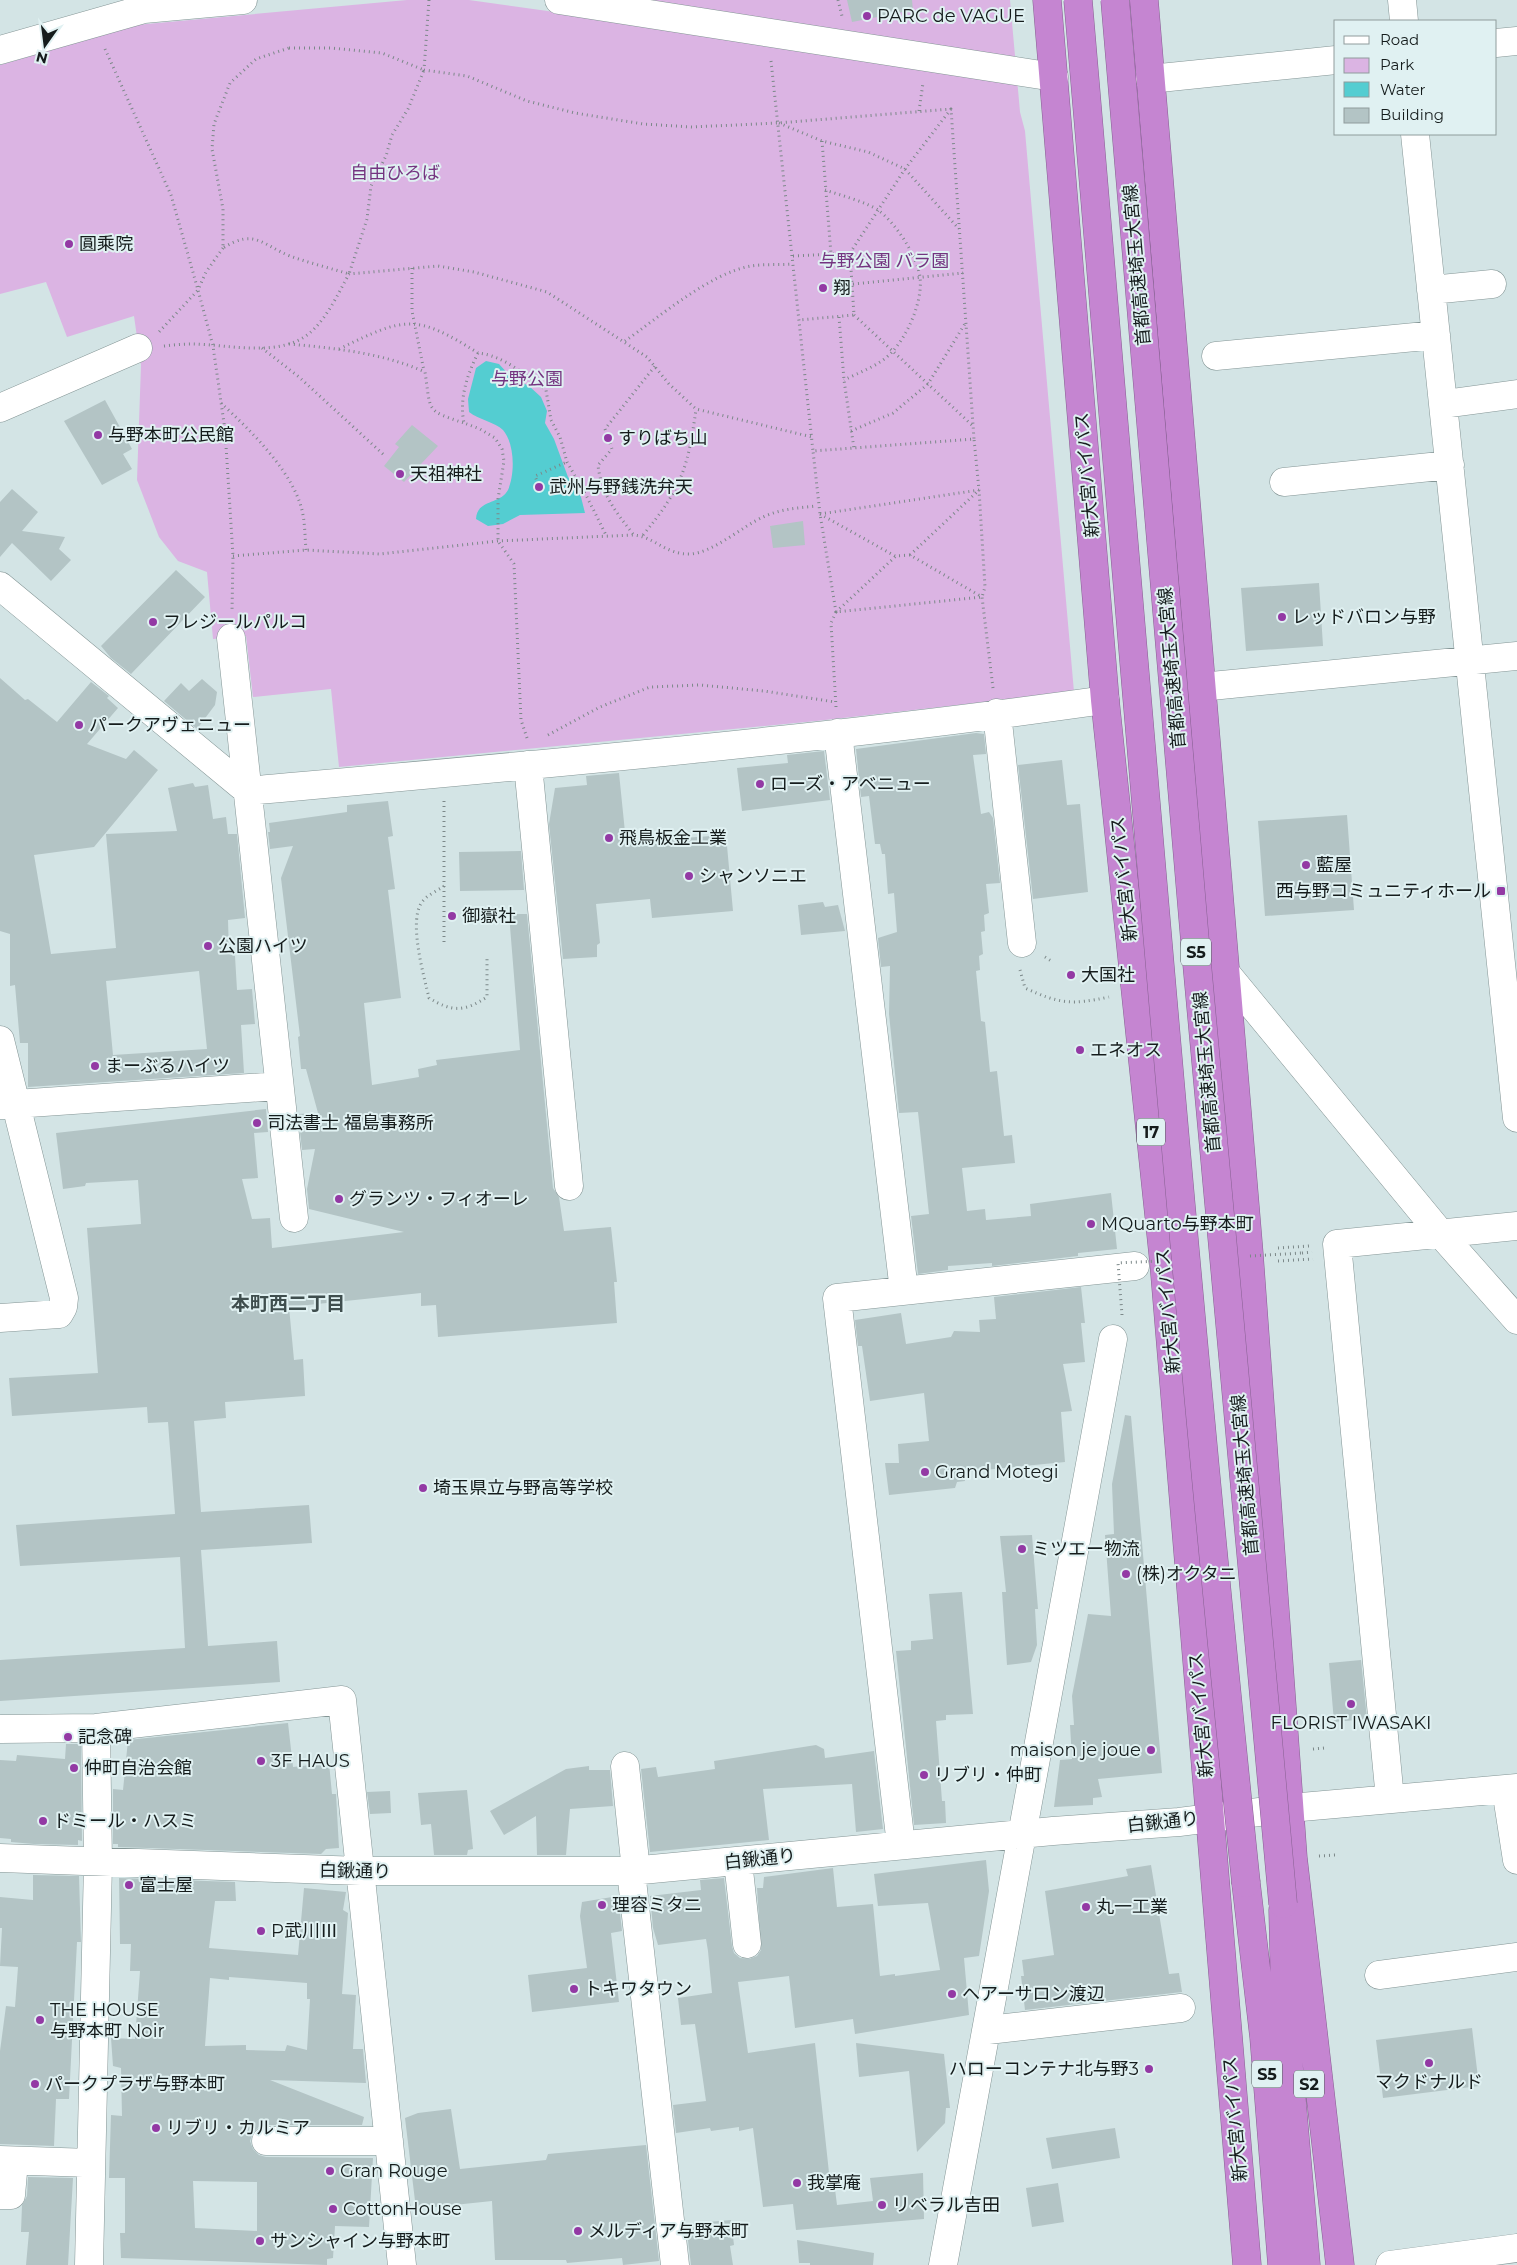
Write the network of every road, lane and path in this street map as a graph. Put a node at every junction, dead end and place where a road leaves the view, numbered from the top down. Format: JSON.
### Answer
{"nodes":[{"id":1,"x":243,"y":0,"type":"edge"},
{"id":2,"x":429,"y":0,"type":"edge"},
{"id":3,"x":559,"y":0,"type":"edge"},
{"id":4,"x":1048,"y":0,"type":"edge"},
{"id":5,"x":1078,"y":0,"type":"edge"},
{"id":6,"x":1115,"y":0,"type":"edge"},
{"id":7,"x":1144,"y":0,"type":"edge"},
{"id":8,"x":1402,"y":0,"type":"edge"},
{"id":9,"x":143,"y":5,"type":"edge"},
{"id":10,"x":1404,"y":20,"type":"edge"},
{"id":11,"x":97,"y":22,"type":"junction"},
{"id":12,"x":1517,"y":41,"type":"edge"},
{"id":13,"x":1497,"y":44,"type":"edge"},
{"id":14,"x":0,"y":50,"type":"edge"},
{"id":15,"x":1334,"y":60,"type":"edge"},
{"id":16,"x":772,"y":66,"type":"dead end"},
{"id":17,"x":424,"y":70,"type":"junction"},
{"id":18,"x":1054,"y":77,"type":"junction"},
{"id":19,"x":1150,"y":79,"type":"junction"},
{"id":20,"x":951,"y":109,"type":"junction"},
{"id":21,"x":778,"y":123,"type":"junction"},
{"id":22,"x":1415,"y":135,"type":"edge"},
{"id":23,"x":822,"y":141,"type":"junction"},
{"id":24,"x":905,"y":169,"type":"junction"},
{"id":25,"x":825,"y":190,"type":"junction"},
{"id":26,"x":878,"y":210,"type":"junction"},
{"id":27,"x":960,"y":229,"type":"junction"},
{"id":28,"x":223,"y":248,"type":"junction"},
{"id":29,"x":850,"y":253,"type":"junction"},
{"id":30,"x":831,"y":254,"type":"junction"},
{"id":31,"x":793,"y":256,"type":"junction"},
{"id":32,"x":793,"y":264,"type":"junction"},
{"id":33,"x":412,"y":268,"type":"junction"},
{"id":34,"x":963,"y":273,"type":"junction"},
{"id":35,"x":350,"y":274,"type":"junction"},
{"id":36,"x":920,"y":277,"type":"junction"},
{"id":37,"x":852,"y":284,"type":"junction"},
{"id":38,"x":1492,"y":284,"type":"dead end"},
{"id":39,"x":198,"y":290,"type":"junction"},
{"id":40,"x":1431,"y":290,"type":"junction"},
{"id":41,"x":854,"y":316,"type":"junction"},
{"id":42,"x":839,"y":317,"type":"junction"},
{"id":43,"x":799,"y":320,"type":"junction"},
{"id":44,"x":967,"y":321,"type":"junction"},
{"id":45,"x":414,"y":322,"type":"junction"},
{"id":46,"x":1436,"y":335,"type":"junction"},
{"id":47,"x":625,"y":342,"type":"junction"},
{"id":48,"x":289,"y":344,"type":"junction"},
{"id":49,"x":213,"y":346,"type":"junction"},
{"id":50,"x":143,"y":348,"type":"junction"},
{"id":51,"x":262,"y":348,"type":"junction"},
{"id":52,"x":339,"y":350,"type":"junction"},
{"id":53,"x":892,"y":352,"type":"junction"},
{"id":54,"x":478,"y":353,"type":"junction"},
{"id":55,"x":1216,"y":356,"type":"dead end"},
{"id":56,"x":655,"y":366,"type":"junction"},
{"id":57,"x":424,"y":372,"type":"junction"},
{"id":58,"x":844,"y":380,"type":"junction"},
{"id":59,"x":928,"y":384,"type":"junction"},
{"id":60,"x":1517,"y":394,"type":"edge"},
{"id":61,"x":221,"y":403,"type":"junction"},
{"id":62,"x":1444,"y":404,"type":"junction"},
{"id":63,"x":0,"y":408,"type":"edge"},
{"id":64,"x":696,"y":409,"type":"junction"},
{"id":65,"x":464,"y":423,"type":"junction"},
{"id":66,"x":973,"y":427,"type":"junction"},
{"id":67,"x":851,"y":431,"type":"junction"},
{"id":68,"x":812,"y":437,"type":"junction"},
{"id":69,"x":974,"y":439,"type":"junction"},
{"id":70,"x":854,"y":449,"type":"junction"},
{"id":71,"x":814,"y":451,"type":"junction"},
{"id":72,"x":384,"y":455,"type":"dead end"},
{"id":73,"x":565,"y":463,"type":"junction"},
{"id":74,"x":1450,"y":465,"type":"junction"},
{"id":75,"x":1284,"y":482,"type":"dead end"},
{"id":76,"x":538,"y":484,"type":"dead end"},
{"id":77,"x":979,"y":490,"type":"junction"},
{"id":78,"x":816,"y":506,"type":"dead end"},
{"id":79,"x":820,"y":514,"type":"junction"},
{"id":80,"x":633,"y":534,"type":"junction"},
{"id":81,"x":606,"y":535,"type":"junction"},
{"id":82,"x":642,"y":535,"type":"junction"},
{"id":83,"x":498,"y":542,"type":"junction"},
{"id":84,"x":306,"y":550,"type":"junction"},
{"id":85,"x":910,"y":555,"type":"junction"},
{"id":86,"x":234,"y":556,"type":"junction"},
{"id":87,"x":895,"y":556,"type":"junction"},
{"id":88,"x":0,"y":586,"type":"edge"},
{"id":89,"x":982,"y":597,"type":"junction"},
{"id":90,"x":836,"y":612,"type":"junction"},
{"id":91,"x":231,"y":638,"type":"joint"},
{"id":92,"x":1517,"y":656,"type":"edge"},
{"id":93,"x":1470,"y":662,"type":"junction"},
{"id":94,"x":1201,"y":687,"type":"junction"},
{"id":95,"x":1106,"y":700,"type":"junction"},
{"id":96,"x":835,"y":702,"type":"junction"},
{"id":97,"x":997,"y":713,"type":"junction"},
{"id":98,"x":838,"y":733,"type":"junction"},
{"id":99,"x":526,"y":737,"type":"junction"},
{"id":100,"x":535,"y":737,"type":"dead end"},
{"id":101,"x":544,"y":737,"type":"dead end"},
{"id":102,"x":528,"y":765,"type":"junction"},
{"id":103,"x":444,"y":773,"type":"junction"},
{"id":104,"x":248,"y":791,"type":"junction"},
{"id":105,"x":444,"y":886,"type":"junction"},
{"id":106,"x":444,"y":942,"type":"dead end"},
{"id":107,"x":1022,"y":943,"type":"joint"},
{"id":108,"x":487,"y":956,"type":"dead end"},
{"id":109,"x":1225,"y":972,"type":"junction"},
{"id":110,"x":1111,"y":996,"type":"dead end"},
{"id":111,"x":0,"y":1040,"type":"edge"},
{"id":112,"x":279,"y":1086,"type":"junction"},
{"id":113,"x":8,"y":1104,"type":"edge"},
{"id":114,"x":1517,"y":1118,"type":"edge"},
{"id":115,"x":569,"y":1186,"type":"dead end"},
{"id":116,"x":294,"y":1218,"type":"dead end"},
{"id":117,"x":1517,"y":1226,"type":"edge"},
{"id":118,"x":1440,"y":1233,"type":"junction"},
{"id":119,"x":1337,"y":1244,"type":"junction"},
{"id":120,"x":1278,"y":1248,"type":"dead end"},
{"id":121,"x":1302,"y":1260,"type":"dead end"},
{"id":122,"x":1278,"y":1262,"type":"dead end"},
{"id":123,"x":1126,"y":1264,"type":"joint"},
{"id":124,"x":904,"y":1291,"type":"junction"},
{"id":125,"x":0,"y":1318,"type":"edge"},
{"id":126,"x":1517,"y":1320,"type":"edge"},
{"id":127,"x":1118,"y":1327,"type":"joint"},
{"id":128,"x":96,"y":1728,"type":"junction"},
{"id":129,"x":0,"y":1729,"type":"edge"},
{"id":130,"x":625,"y":1766,"type":"dead end"},
{"id":131,"x":1512,"y":1789,"type":"edge"},
{"id":132,"x":1390,"y":1799,"type":"junction"},
{"id":133,"x":1290,"y":1808,"type":"junction"},
{"id":134,"x":1210,"y":1817,"type":"junction"},
{"id":135,"x":1022,"y":1834,"type":"junction"},
{"id":136,"x":901,"y":1845,"type":"junction"},
{"id":137,"x":0,"y":1858,"type":"edge"},
{"id":138,"x":1517,"y":1860,"type":"edge"},
{"id":139,"x":738,"y":1861,"type":"junction"},
{"id":140,"x":98,"y":1863,"type":"junction"},
{"id":141,"x":361,"y":1871,"type":"junction"},
{"id":142,"x":631,"y":1871,"type":"junction"},
{"id":143,"x":1246,"y":1884,"type":"junction"},
{"id":144,"x":1283,"y":1904,"type":"junction"},
{"id":145,"x":747,"y":1944,"type":"dead end"},
{"id":146,"x":1517,"y":1957,"type":"edge"},
{"id":147,"x":1379,"y":1975,"type":"dead end"},
{"id":148,"x":1181,"y":2008,"type":"dead end"},
{"id":149,"x":988,"y":2030,"type":"junction"},
{"id":150,"x":266,"y":2140,"type":"dead end"},
{"id":151,"x":389,"y":2141,"type":"junction"},
{"id":152,"x":7,"y":2161,"type":"edge"},
{"id":153,"x":91,"y":2163,"type":"junction"},
{"id":154,"x":0,"y":2195,"type":"edge"},
{"id":155,"x":1517,"y":2248,"type":"edge"},
{"id":156,"x":89,"y":2265,"type":"edge"},
{"id":157,"x":402,"y":2265,"type":"edge"},
{"id":158,"x":675,"y":2265,"type":"edge"},
{"id":159,"x":944,"y":2265,"type":"edge"},
{"id":160,"x":1247,"y":2265,"type":"edge"},
{"id":161,"x":1258,"y":2265,"type":"edge"},
{"id":162,"x":1282,"y":2265,"type":"edge"},
{"id":163,"x":1306,"y":2265,"type":"edge"},
{"id":164,"x":1330,"y":2265,"type":"edge"},
{"id":165,"x":1340,"y":2265,"type":"edge"},
{"id":166,"x":1390,"y":2265,"type":"edge"}],
"edges":[{"from":1,"to":9,"type":"street"},
{"from":2,"to":17,"type":"path"},
{"from":3,"to":18,"type":"street"},
{"from":4,"to":18,"type":"highway","name":"新大宮バイパス","number":"17"},
{"from":5,"to":143,"type":"highway","name":"首都高速埼玉大宮線","number":"S5","bridge":true},
{"from":6,"to":144,"type":"highway","name":"首都高速埼玉大宮線","number":"S5","bridge":true},
{"from":7,"to":19,"type":"highway"},
{"from":8,"to":10,"type":"street"},
{"from":9,"to":11,"type":"street"},
{"from":11,"to":14,"type":"street"},
{"from":11,"to":39,"type":"path"},
{"from":12,"to":13,"type":"street"},
{"from":15,"to":19,"type":"street"},
{"from":16,"to":21,"type":"path"},
{"from":17,"to":21,"type":"path"},
{"from":17,"to":28,"type":"path"},
{"from":17,"to":35,"type":"path"},
{"from":18,"to":95,"type":"highway","name":"新大宮バイパス","number":"17"},
{"from":19,"to":94,"type":"highway"},
{"from":20,"to":21,"type":"path"},
{"from":20,"to":24,"type":"path"},
{"from":20,"to":27,"type":"path"},
{"from":21,"to":23,"type":"path"},
{"from":21,"to":31,"type":"path"},
{"from":22,"to":40,"type":"street"},
{"from":23,"to":24,"type":"path"},
{"from":23,"to":25,"type":"path"},
{"from":24,"to":26,"type":"path"},
{"from":24,"to":27,"type":"path"},
{"from":25,"to":26,"type":"path"},
{"from":25,"to":30,"type":"path"},
{"from":26,"to":29,"type":"path"},
{"from":26,"to":36,"type":"path"},
{"from":27,"to":34,"type":"path"},
{"from":28,"to":35,"type":"path"},
{"from":28,"to":39,"type":"path"},
{"from":29,"to":30,"type":"path"},
{"from":29,"to":37,"type":"path"},
{"from":30,"to":31,"type":"path"},
{"from":31,"to":32,"type":"path"},
{"from":32,"to":43,"type":"path"},
{"from":32,"to":47,"type":"path"},
{"from":33,"to":35,"type":"path"},
{"from":33,"to":45,"type":"path"},
{"from":33,"to":47,"type":"path"},
{"from":34,"to":36,"type":"path"},
{"from":34,"to":44,"type":"path"},
{"from":35,"to":48,"type":"path"},
{"from":36,"to":37,"type":"path"},
{"from":36,"to":53,"type":"path"},
{"from":37,"to":41,"type":"path"},
{"from":38,"to":40,"type":"street"},
{"from":39,"to":49,"type":"path"},
{"from":39,"to":50,"type":"path"},
{"from":40,"to":46,"type":"street"},
{"from":41,"to":42,"type":"path"},
{"from":41,"to":53,"type":"path"},
{"from":42,"to":43,"type":"path"},
{"from":42,"to":58,"type":"path"},
{"from":43,"to":68,"type":"path"},
{"from":44,"to":59,"type":"path"},
{"from":44,"to":66,"type":"path"},
{"from":45,"to":52,"type":"path"},
{"from":45,"to":54,"type":"path"},
{"from":45,"to":57,"type":"path"},
{"from":46,"to":55,"type":"street"},
{"from":46,"to":62,"type":"street"},
{"from":47,"to":56,"type":"path"},
{"from":48,"to":51,"type":"path"},
{"from":48,"to":52,"type":"path"},
{"from":49,"to":50,"type":"path"},
{"from":49,"to":51,"type":"path"},
{"from":49,"to":61,"type":"path"},
{"from":50,"to":63,"type":"street"},
{"from":51,"to":72,"type":"path"},
{"from":52,"to":57,"type":"path"},
{"from":53,"to":58,"type":"path"},
{"from":53,"to":59,"type":"path"},
{"from":54,"to":65,"type":"path"},
{"from":54,"to":73,"type":"path"},
{"from":56,"to":64,"type":"path"},
{"from":56,"to":80,"type":"path"},
{"from":57,"to":65,"type":"path"},
{"from":58,"to":67,"type":"path"},
{"from":59,"to":66,"type":"path"},
{"from":59,"to":67,"type":"path"},
{"from":60,"to":62,"type":"street"},
{"from":61,"to":84,"type":"path"},
{"from":61,"to":86,"type":"path"},
{"from":62,"to":74,"type":"street"},
{"from":64,"to":68,"type":"path"},
{"from":64,"to":82,"type":"path"},
{"from":65,"to":83,"type":"path"},
{"from":66,"to":69,"type":"path"},
{"from":67,"to":70,"type":"path"},
{"from":68,"to":71,"type":"path"},
{"from":69,"to":70,"type":"path"},
{"from":69,"to":77,"type":"path"},
{"from":70,"to":71,"type":"path"},
{"from":71,"to":79,"type":"path"},
{"from":73,"to":76,"type":"path"},
{"from":73,"to":81,"type":"path"},
{"from":74,"to":75,"type":"street"},
{"from":74,"to":93,"type":"street"},
{"from":77,"to":79,"type":"path"},
{"from":77,"to":85,"type":"path"},
{"from":77,"to":89,"type":"path"},
{"from":78,"to":82,"type":"path"},
{"from":79,"to":87,"type":"path"},
{"from":79,"to":90,"type":"path"},
{"from":80,"to":81,"type":"path"},
{"from":80,"to":82,"type":"path"},
{"from":81,"to":83,"type":"path"},
{"from":83,"to":84,"type":"path"},
{"from":83,"to":99,"type":"path"},
{"from":84,"to":86,"type":"path"},
{"from":85,"to":87,"type":"path"},
{"from":85,"to":89,"type":"path"},
{"from":86,"to":91,"type":"path"},
{"from":87,"to":90,"type":"path"},
{"from":88,"to":104,"type":"street"},
{"from":89,"to":90,"type":"path"},
{"from":89,"to":97,"type":"path"},
{"from":90,"to":96,"type":"path"},
{"from":91,"to":104,"type":"street"},
{"from":92,"to":93,"type":"street"},
{"from":93,"to":94,"type":"street"},
{"from":93,"to":114,"type":"street"},
{"from":94,"to":109,"type":"highway"},
{"from":95,"to":97,"type":"street"},
{"from":95,"to":134,"type":"highway","name":"新大宮バイパス","number":"17"},
{"from":96,"to":98,"type":"path"},
{"from":96,"to":101,"type":"path"},
{"from":97,"to":98,"type":"street"},
{"from":97,"to":107,"type":"street"},
{"from":98,"to":102,"type":"street"},
{"from":98,"to":124,"type":"street"},
{"from":99,"to":100,"type":"path"},
{"from":99,"to":102,"type":"path"},
{"from":102,"to":103,"type":"street"},
{"from":102,"to":115,"type":"street"},
{"from":103,"to":104,"type":"street"},
{"from":103,"to":105,"type":"path"},
{"from":104,"to":112,"type":"street"},
{"from":105,"to":106,"type":"path"},
{"from":105,"to":108,"type":"path"},
{"from":107,"to":110,"type":"path"},
{"from":109,"to":118,"type":"street"},
{"from":109,"to":133,"type":"highway"},
{"from":111,"to":113,"type":"street"},
{"from":112,"to":113,"type":"street"},
{"from":112,"to":116,"type":"street"},
{"from":113,"to":125,"type":"street"},
{"from":117,"to":118,"type":"street"},
{"from":118,"to":119,"type":"street"},
{"from":118,"to":126,"type":"street"},
{"from":119,"to":120,"type":"path"},
{"from":119,"to":132,"type":"street"},
{"from":121,"to":122,"type":"path"},
{"from":123,"to":124,"type":"street"},
{"from":123,"to":127,"type":"path","bridge":true},
{"from":124,"to":136,"type":"street"},
{"from":127,"to":135,"type":"street"},
{"from":128,"to":129,"type":"street"},
{"from":128,"to":140,"type":"street"},
{"from":128,"to":141,"type":"street"},
{"from":130,"to":142,"type":"street"},
{"from":131,"to":132,"type":"street","name":"白鍬通り"},
{"from":131,"to":138,"type":"street"},
{"from":132,"to":133,"type":"street","name":"白鍬通り"},
{"from":133,"to":134,"type":"street","name":"白鍬通り"},
{"from":133,"to":165,"type":"highway"},
{"from":134,"to":135,"type":"street","name":"白鍬通り"},
{"from":134,"to":160,"type":"highway","name":"新大宮バイパス","number":"17"},
{"from":135,"to":136,"type":"street","name":"白鍬通り"},
{"from":135,"to":149,"type":"street"},
{"from":136,"to":139,"type":"street","name":"白鍬通り"},
{"from":137,"to":140,"type":"street","name":"白鍬通り"},
{"from":139,"to":142,"type":"street","name":"白鍬通り"},
{"from":139,"to":145,"type":"street"},
{"from":140,"to":141,"type":"street","name":"白鍬通り"},
{"from":140,"to":153,"type":"street"},
{"from":141,"to":142,"type":"street","name":"白鍬通り"},
{"from":141,"to":151,"type":"street"},
{"from":142,"to":158,"type":"street"},
{"from":143,"to":161,"type":"highway"},
{"from":143,"to":162,"type":"highway","number":"S5"},
{"from":144,"to":163,"type":"highway"},
{"from":144,"to":164,"type":"highway","number":"S2"},
{"from":146,"to":147,"type":"street"},
{"from":148,"to":149,"type":"street"},
{"from":149,"to":159,"type":"street"},
{"from":150,"to":151,"type":"street"},
{"from":151,"to":157,"type":"street"},
{"from":152,"to":153,"type":"street"},
{"from":152,"to":154,"type":"street"},
{"from":153,"to":156,"type":"street"},
{"from":155,"to":166,"type":"street"}]}
